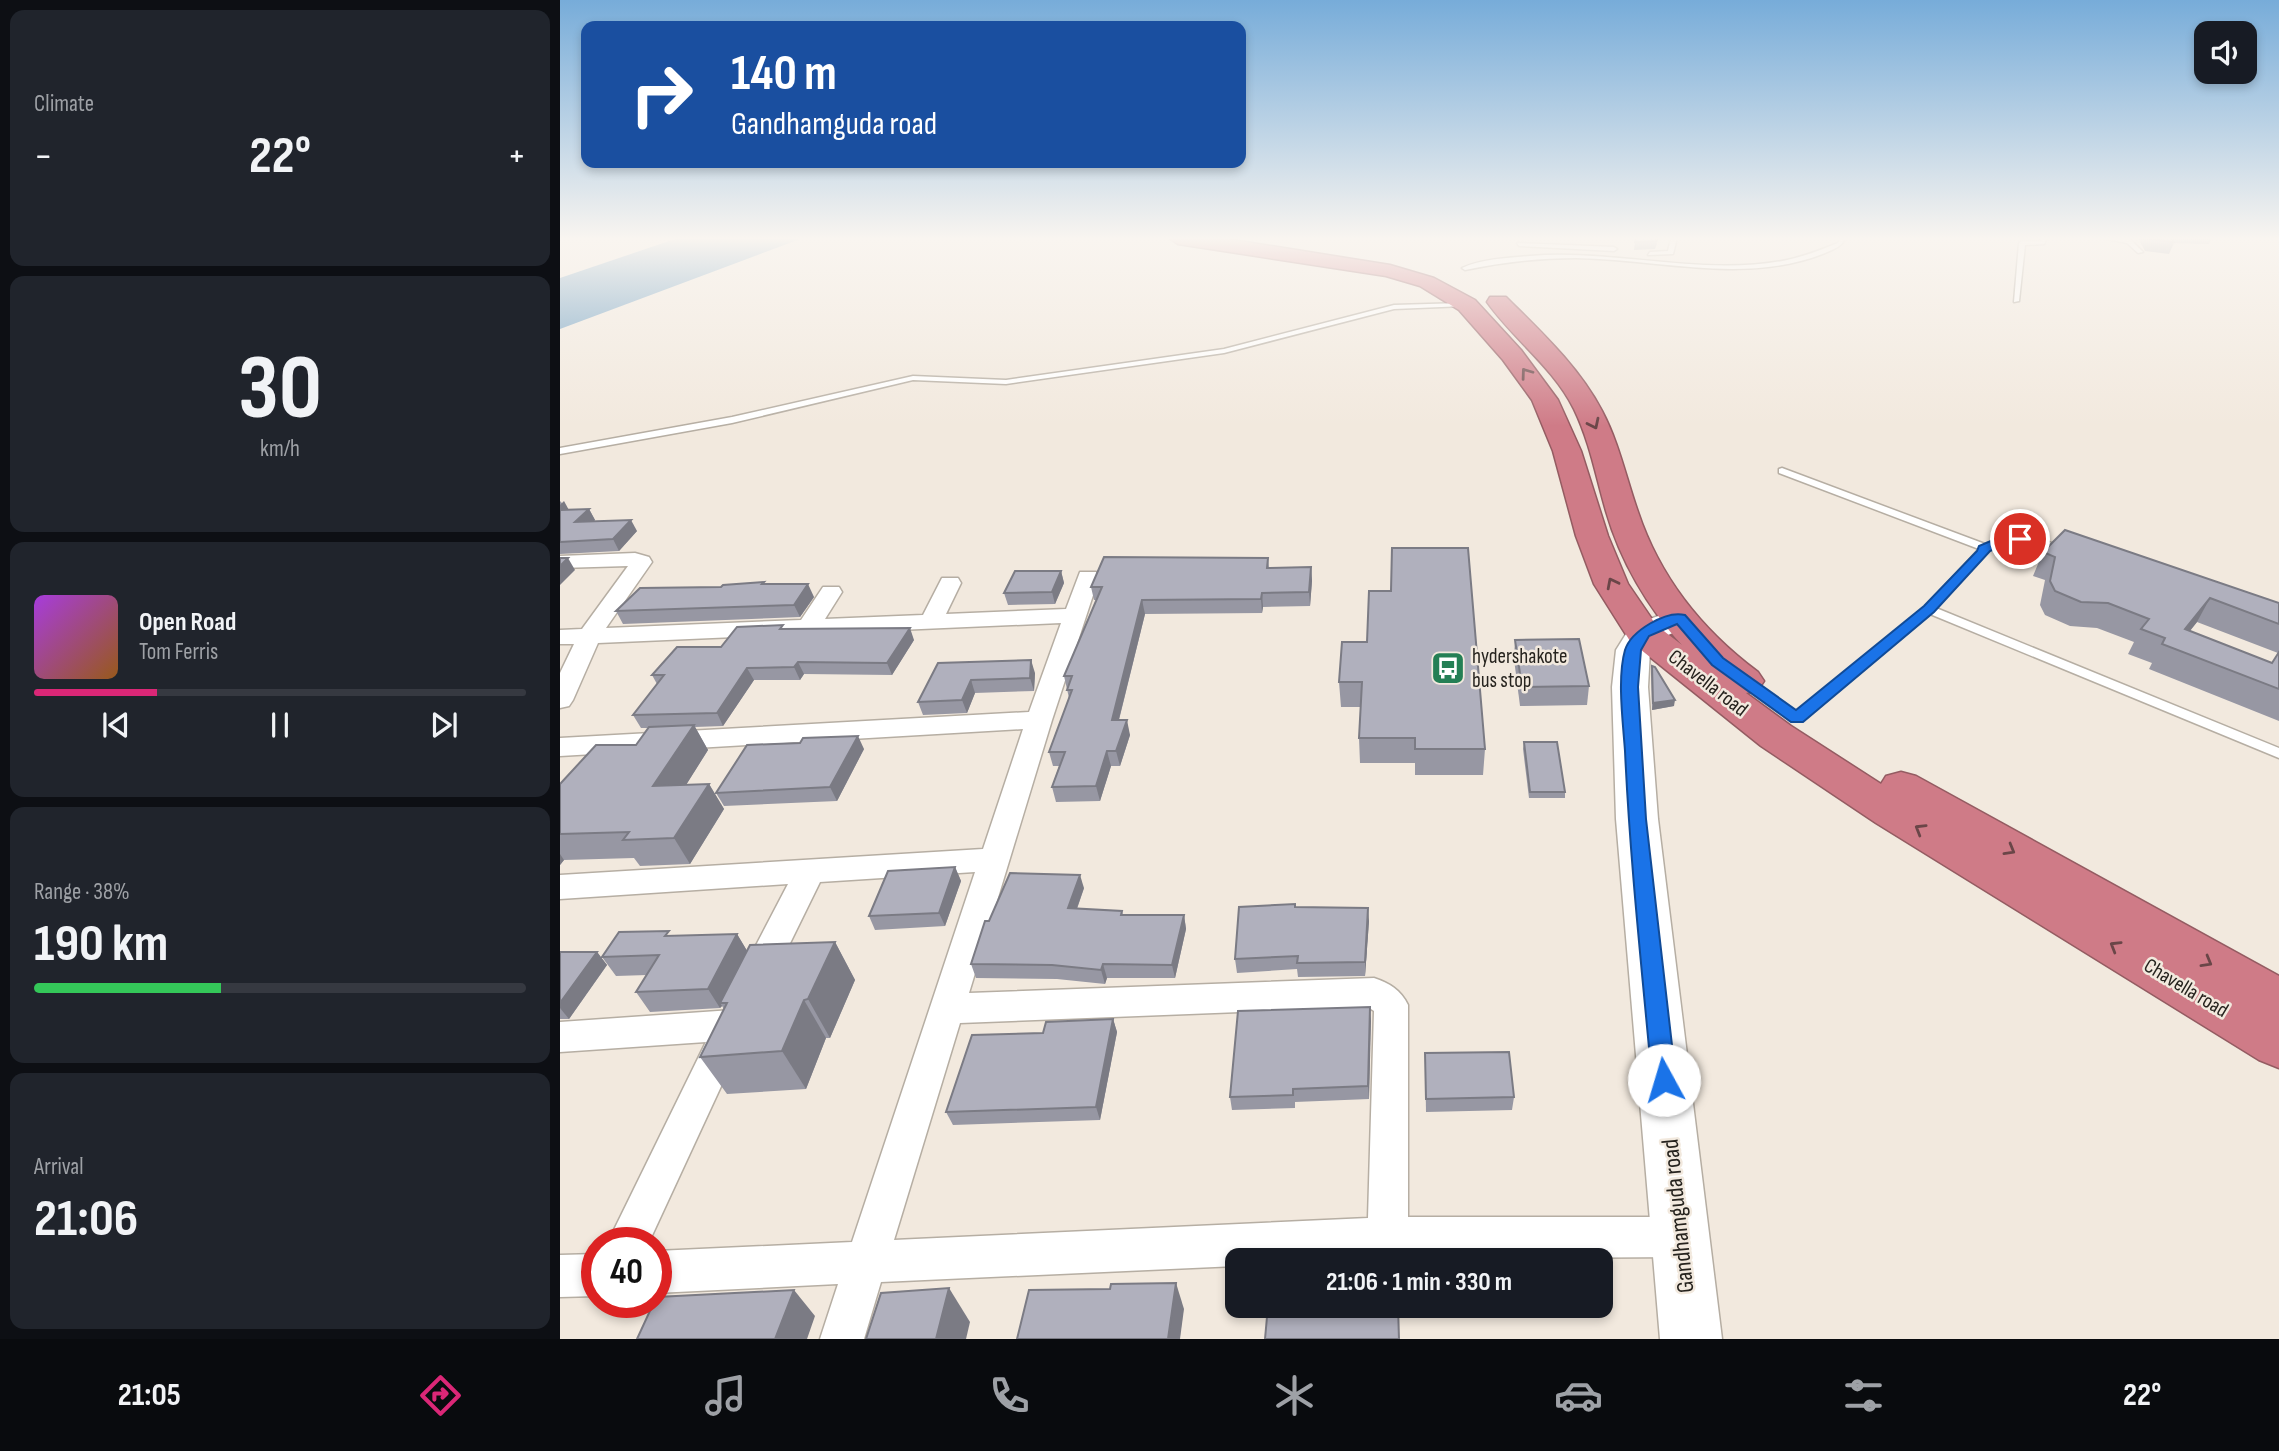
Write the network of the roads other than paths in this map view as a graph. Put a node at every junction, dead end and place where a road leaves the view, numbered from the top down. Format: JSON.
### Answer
{"nodes":[{"id":1,"x":1459,"y":300,"type":"edge"},
{"id":2,"x":1497,"y":300,"type":"edge"},
{"id":3,"x":1467,"y":305,"type":"junction"},
{"id":4,"x":560,"y":451,"type":"edge"},
{"id":5,"x":1782,"y":471,"type":"dead end"},
{"id":6,"x":1984,"y":548,"type":"junction"},
{"id":7,"x":2075,"y":553,"type":"edge"},
{"id":8,"x":560,"y":562,"type":"edge"},
{"id":9,"x":1088,"y":577,"type":"dead end"},
{"id":10,"x":950,"y":583,"type":"dead end"},
{"id":11,"x":831,"y":592,"type":"dead end"},
{"id":12,"x":1929,"y":609,"type":"junction"},
{"id":13,"x":1075,"y":616,"type":"junction"},
{"id":14,"x":931,"y":622,"type":"junction"},
{"id":15,"x":1662,"y":625,"type":"junction"},
{"id":16,"x":808,"y":627,"type":"junction"},
{"id":17,"x":574,"y":637,"type":"edge"},
{"id":18,"x":560,"y":700,"type":"edge"},
{"id":19,"x":1797,"y":718,"type":"junction"},
{"id":20,"x":1039,"y":720,"type":"junction"},
{"id":21,"x":560,"y":747,"type":"edge"},
{"id":22,"x":2279,"y":753,"type":"edge"},
{"id":23,"x":994,"y":860,"type":"junction"},
{"id":24,"x":810,"y":871,"type":"junction"},
{"id":25,"x":560,"y":887,"type":"edge"},
{"id":26,"x":2279,"y":1003,"type":"edge"},
{"id":27,"x":948,"y":1009,"type":"junction"},
{"id":28,"x":732,"y":1025,"type":"junction"},
{"id":29,"x":560,"y":1038,"type":"edge"},
{"id":30,"x":2279,"y":1043,"type":"edge"},
{"id":31,"x":635,"y":1227,"type":"edge"},
{"id":32,"x":1681,"y":1237,"type":"junction"},
{"id":33,"x":1388,"y":1238,"type":"junction"},
{"id":34,"x":869,"y":1260,"type":"junction"},
{"id":35,"x":672,"y":1271,"type":"edge"},
{"id":36,"x":581,"y":1275,"type":"edge"},
{"id":37,"x":560,"y":1276,"type":"edge"},
{"id":38,"x":842,"y":1339,"type":"edge"},
{"id":39,"x":1691,"y":1339,"type":"edge"}],
"edges":[{"from":1,"to":3,"type":"highway","name":"Chavella road"},
{"from":2,"to":15,"type":"highway","name":"Chavella road","one_way":true},
{"from":3,"to":4,"type":"lane"},
{"from":15,"to":3,"type":"highway","name":"Chavella road","one_way":true},
{"from":5,"to":6,"type":"lane"},
{"from":6,"to":7,"type":"lane"},
{"from":6,"to":12,"type":"lane"},
{"from":8,"to":17,"type":"street"},
{"from":9,"to":13,"type":"street"},
{"from":10,"to":14,"type":"street"},
{"from":11,"to":16,"type":"street"},
{"from":12,"to":19,"type":"lane"},
{"from":12,"to":22,"type":"lane"},
{"from":13,"to":14,"type":"street"},
{"from":13,"to":20,"type":"street"},
{"from":14,"to":16,"type":"street"},
{"from":15,"to":19,"type":"highway","name":"Chavella road"},
{"from":30,"to":15,"type":"highway","name":"Chavella road","one_way":true},
{"from":15,"to":32,"type":"street","name":"Gandhamguda road"},
{"from":16,"to":17,"type":"street"},
{"from":17,"to":18,"type":"street"},
{"from":19,"to":26,"type":"highway","name":"Chavella road","one_way":true},
{"from":20,"to":21,"type":"street"},
{"from":20,"to":23,"type":"street"},
{"from":23,"to":24,"type":"street"},
{"from":23,"to":27,"type":"street"},
{"from":24,"to":25,"type":"street"},
{"from":24,"to":28,"type":"street"},
{"from":27,"to":33,"type":"street"},
{"from":27,"to":34,"type":"street"},
{"from":28,"to":29,"type":"street"},
{"from":28,"to":31,"type":"street"},
{"from":32,"to":33,"type":"street"},
{"from":32,"to":39,"type":"street","name":"Gandhamguda road"},
{"from":33,"to":34,"type":"street"},
{"from":34,"to":35,"type":"street"},
{"from":34,"to":38,"type":"street"},
{"from":36,"to":37,"type":"street"}]}
